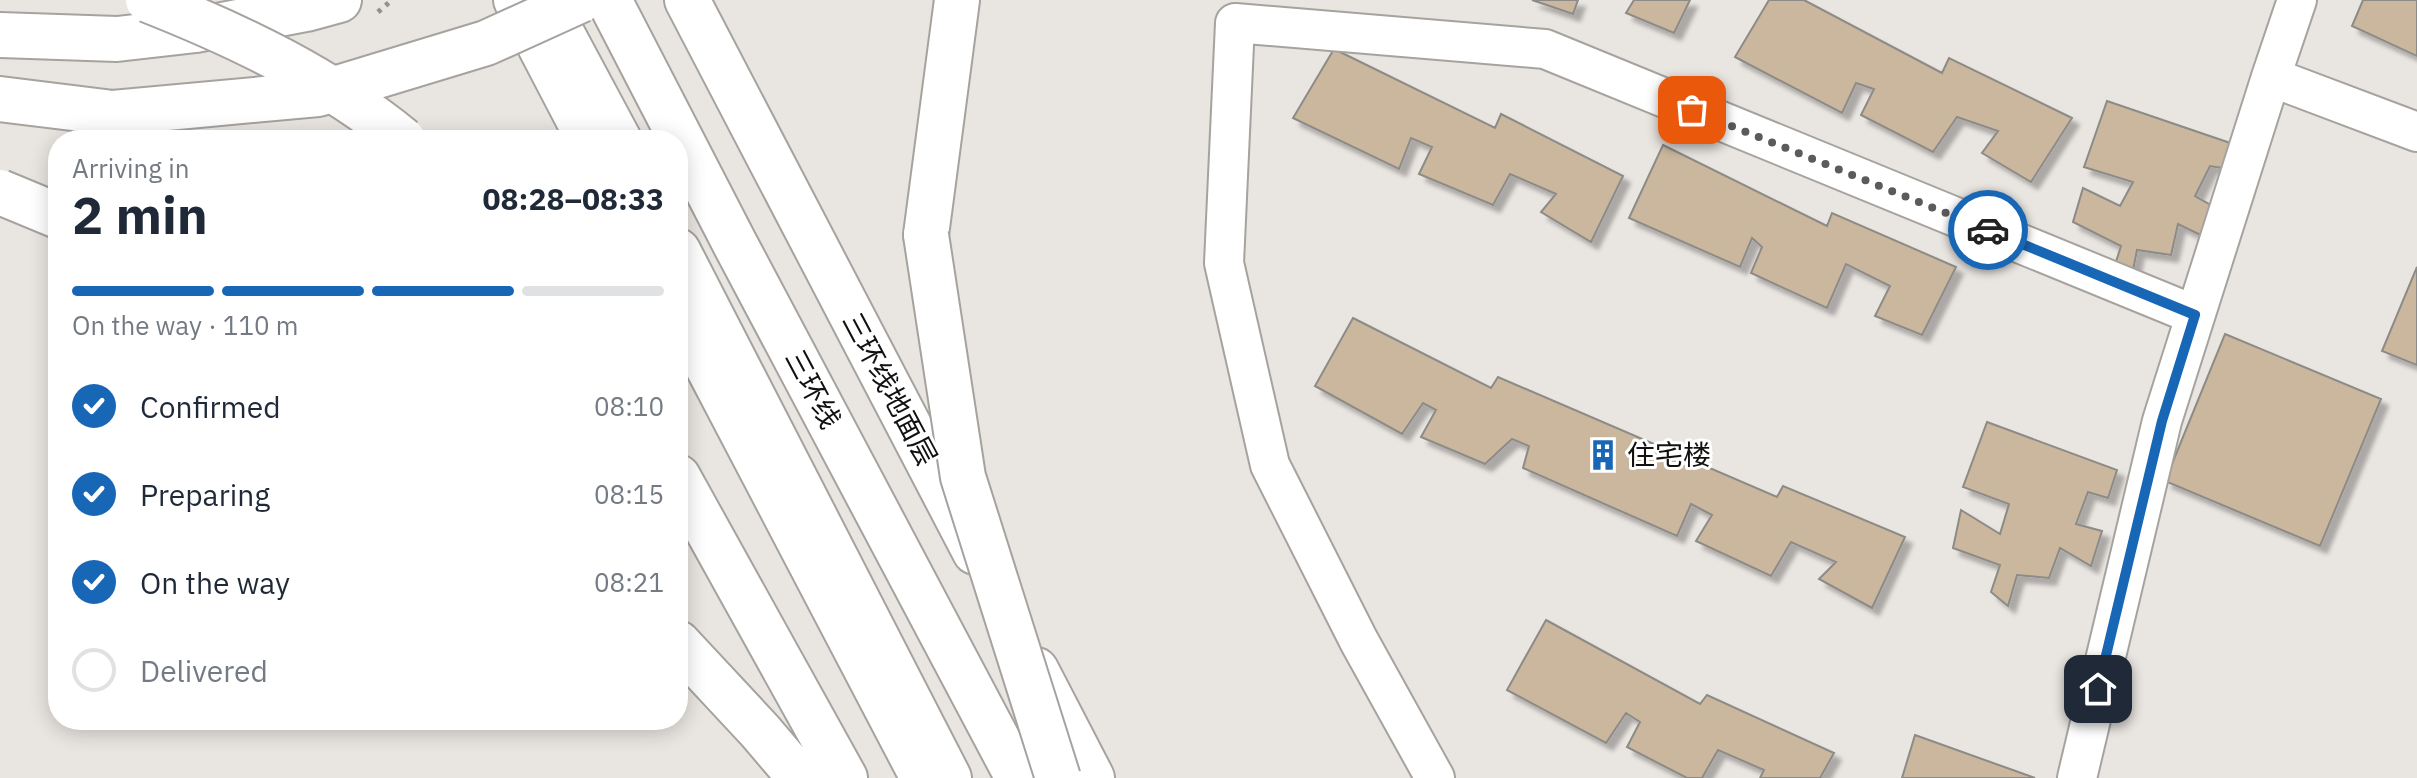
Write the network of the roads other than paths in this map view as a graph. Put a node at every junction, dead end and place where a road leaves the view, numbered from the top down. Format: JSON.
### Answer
{"nodes":[{"id":1,"x":148,"y":0,"type":"edge"},
{"id":2,"x":339,"y":0,"type":"edge"},
{"id":3,"x":516,"y":0,"type":"edge"},
{"id":4,"x":544,"y":0,"type":"edge"},
{"id":5,"x":581,"y":0,"type":"edge"},
{"id":6,"x":609,"y":0,"type":"edge"},
{"id":7,"x":687,"y":0,"type":"edge"},
{"id":8,"x":957,"y":0,"type":"edge"},
{"id":9,"x":2297,"y":0,"type":"edge"},
{"id":10,"x":0,"y":35,"type":"edge"},
{"id":11,"x":2271,"y":77,"type":"junction"},
{"id":12,"x":0,"y":99,"type":"edge"},
{"id":13,"x":391,"y":130,"type":"edge"},
{"id":14,"x":584,"y":130,"type":"edge"},
{"id":15,"x":614,"y":130,"type":"edge"},
{"id":16,"x":676,"y":130,"type":"edge"},
{"id":17,"x":2417,"y":132,"type":"edge"},
{"id":18,"x":688,"y":153,"type":"edge"},
{"id":19,"x":0,"y":192,"type":"edge"},
{"id":20,"x":48,"y":212,"type":"edge"},
{"id":21,"x":688,"y":270,"type":"edge"},
{"id":22,"x":2195,"y":315,"type":"junction"},
{"id":23,"x":688,"y":329,"type":"edge"},
{"id":24,"x":688,"y":495,"type":"edge"},
{"id":25,"x":688,"y":654,"type":"edge"},
{"id":26,"x":800,"y":778,"type":"edge"},
{"id":27,"x":845,"y":778,"type":"edge"},
{"id":28,"x":923,"y":778,"type":"edge"},
{"id":29,"x":949,"y":778,"type":"edge"},
{"id":30,"x":1018,"y":778,"type":"edge"},
{"id":31,"x":1058,"y":778,"type":"edge"},
{"id":32,"x":1092,"y":778,"type":"edge"},
{"id":33,"x":1435,"y":778,"type":"edge"},
{"id":34,"x":2077,"y":778,"type":"edge"}],
"edges":[{"from":1,"to":13,"type":"main road","bridge":true},
{"from":2,"to":10,"type":"main road","bridge":true},
{"from":3,"to":14,"type":"main road"},
{"from":4,"to":15,"type":"main road"},
{"from":5,"to":12,"type":"main road","bridge":true},
{"from":6,"to":16,"type":"main road","name":"三环线"},
{"from":7,"to":32,"type":"main road","name":"三环线地面层"},
{"from":8,"to":31,"type":"main road","bridge":true},
{"from":9,"to":11,"type":"street"},
{"from":11,"to":17,"type":"street"},
{"from":11,"to":22,"type":"street"},
{"from":18,"to":30,"type":"main road","name":"三环线"},
{"from":19,"to":20,"type":"main road","bridge":true},
{"from":21,"to":29,"type":"main road","name":"三环线"},
{"from":22,"to":33,"type":"street"},
{"from":22,"to":34,"type":"street"},
{"from":23,"to":28,"type":"main road"},
{"from":24,"to":27,"type":"main road"},
{"from":25,"to":26,"type":"main road"}]}
